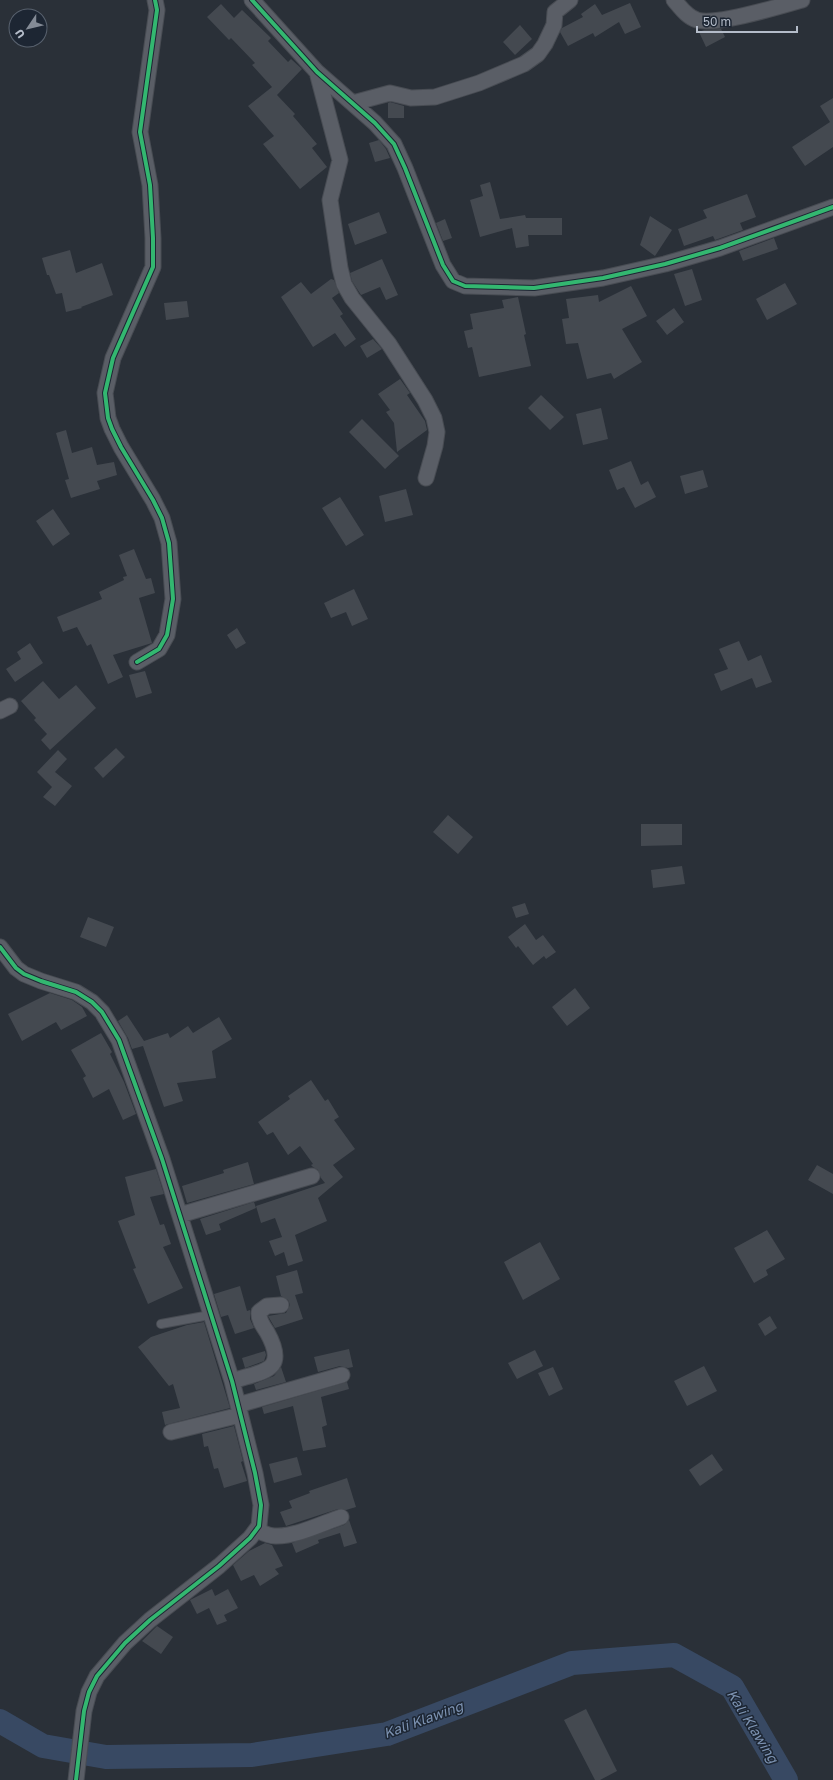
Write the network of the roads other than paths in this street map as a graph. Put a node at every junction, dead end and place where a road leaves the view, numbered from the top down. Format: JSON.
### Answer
{"nodes":[{"id":1,"x":155,"y":0,"type":"edge"},
{"id":2,"x":252,"y":0,"type":"edge"},
{"id":3,"x":570,"y":0,"type":"edge"},
{"id":4,"x":674,"y":0,"type":"edge"},
{"id":5,"x":802,"y":0,"type":"edge"},
{"id":6,"x":317,"y":72,"type":"junction"},
{"id":7,"x":353,"y":103,"type":"junction"},
{"id":8,"x":833,"y":207,"type":"edge"},
{"id":9,"x":426,"y":478,"type":"dead end"},
{"id":10,"x":137,"y":662,"type":"dead end"},
{"id":11,"x":0,"y":947,"type":"edge"},
{"id":12,"x":312,"y":1176,"type":"dead end"},
{"id":13,"x":180,"y":1215,"type":"junction"},
{"id":14,"x":281,"y":1305,"type":"dead end"},
{"id":15,"x":210,"y":1315,"type":"junction"},
{"id":16,"x":161,"y":1324,"type":"dead end"},
{"id":17,"x":342,"y":1375,"type":"dead end"},
{"id":18,"x":232,"y":1382,"type":"junction"},
{"id":19,"x":239,"y":1410,"type":"junction"},
{"id":20,"x":171,"y":1432,"type":"dead end"},
{"id":21,"x":342,"y":1517,"type":"dead end"},
{"id":22,"x":257,"y":1530,"type":"junction"},
{"id":23,"x":76,"y":1780,"type":"edge"}],
"edges":[{"from":1,"to":10,"type":"street"},
{"from":2,"to":6,"type":"street"},
{"from":3,"to":7,"type":"street"},
{"from":4,"to":5,"type":"street"},
{"from":6,"to":7,"type":"street"},
{"from":6,"to":9,"type":"street"},
{"from":7,"to":8,"type":"street"},
{"from":11,"to":13,"type":"street"},
{"from":12,"to":13,"type":"street"},
{"from":13,"to":15,"type":"street"},
{"from":14,"to":18,"type":"street"},
{"from":15,"to":16,"type":"lane"},
{"from":15,"to":18,"type":"street"},
{"from":17,"to":19,"type":"street"},
{"from":18,"to":19,"type":"street"},
{"from":19,"to":20,"type":"street"},
{"from":19,"to":22,"type":"street"},
{"from":21,"to":22,"type":"street"},
{"from":22,"to":23,"type":"street"}]}
